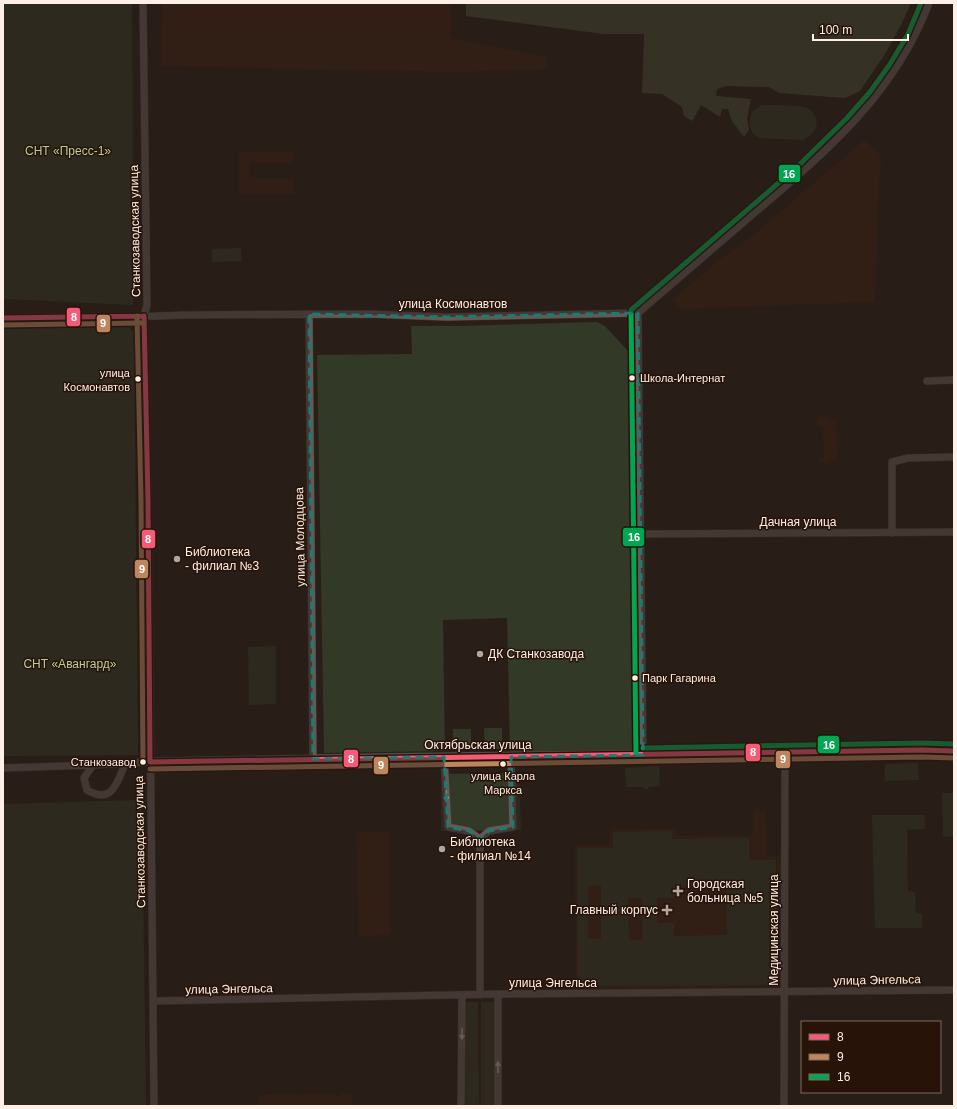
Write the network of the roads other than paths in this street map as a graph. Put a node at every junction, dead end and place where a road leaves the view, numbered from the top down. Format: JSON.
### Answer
{"nodes":[{"id":1,"x":143,"y":3,"type":"edge"},
{"id":2,"x":929,"y":3,"type":"edge"},
{"id":3,"x":309,"y":314,"type":"junction"},
{"id":4,"x":638,"y":314,"type":"junction"},
{"id":5,"x":144,"y":316,"type":"junction"},
{"id":6,"x":3,"y":318,"type":"edge"},
{"id":7,"x":954,"y":380,"type":"edge"},
{"id":8,"x":927,"y":381,"type":"dead end"},
{"id":9,"x":954,"y":457,"type":"edge"},
{"id":10,"x":954,"y":532,"type":"edge"},
{"id":11,"x":892,"y":533,"type":"junction"},
{"id":12,"x":642,"y":534,"type":"junction"},
{"id":13,"x":954,"y":751,"type":"edge"},
{"id":14,"x":785,"y":753,"type":"junction"},
{"id":15,"x":643,"y":755,"type":"junction"},
{"id":16,"x":444,"y":757,"type":"junction"},
{"id":17,"x":511,"y":757,"type":"junction"},
{"id":18,"x":313,"y":759,"type":"junction"},
{"id":19,"x":150,"y":762,"type":"junction"},
{"id":20,"x":125,"y":764,"type":"junction"},
{"id":21,"x":94,"y":765,"type":"junction"},
{"id":22,"x":3,"y":768,"type":"edge"},
{"id":23,"x":480,"y":839,"type":"junction"},
{"id":24,"x":954,"y":990,"type":"edge"},
{"id":25,"x":784,"y":992,"type":"junction"},
{"id":26,"x":498,"y":994,"type":"junction"},
{"id":27,"x":462,"y":995,"type":"junction"},
{"id":28,"x":480,"y":995,"type":"junction"},
{"id":29,"x":153,"y":1001,"type":"junction"},
{"id":30,"x":154,"y":1106,"type":"edge"},
{"id":31,"x":461,"y":1106,"type":"edge"},
{"id":32,"x":498,"y":1106,"type":"edge"},
{"id":33,"x":784,"y":1106,"type":"edge"}],
"edges":[{"from":1,"to":5,"type":"street","name":"Станкозаводская улица"},
{"from":2,"to":4,"type":"street"},
{"from":3,"to":4,"type":"street","name":"улица Космонавтов"},
{"from":3,"to":5,"type":"street","name":"улица Космонавтов"},
{"from":3,"to":18,"type":"street","name":"улица Молодцова"},
{"from":4,"to":12,"type":"street"},
{"from":5,"to":6,"type":"street","name":"улица Космонавтов"},
{"from":5,"to":19,"type":"street","name":"Станкозаводская улица"},
{"from":7,"to":8,"type":"street"},
{"from":9,"to":11,"type":"street"},
{"from":10,"to":11,"type":"street","name":"Дачная улица"},
{"from":11,"to":12,"type":"street","name":"Дачная улица"},
{"from":12,"to":15,"type":"street"},
{"from":13,"to":14,"type":"main road","name":"Октябрьская улица"},
{"from":14,"to":15,"type":"main road","name":"Октябрьская улица"},
{"from":14,"to":25,"type":"street","name":"Медицинская улица"},
{"from":15,"to":17,"type":"main road","name":"Октябрьская улица"},
{"from":16,"to":17,"type":"main road","name":"Октябрьская улица"},
{"from":16,"to":18,"type":"main road","name":"Октябрьская улица"},
{"from":16,"to":23,"type":"street","one_way":true},
{"from":17,"to":23,"type":"street"},
{"from":18,"to":19,"type":"main road","name":"Октябрьская улица"},
{"from":19,"to":20,"type":"street","name":"Октябрьская улица"},
{"from":19,"to":29,"type":"street","name":"Станкозаводская улица"},
{"from":20,"to":21,"type":"street","name":"Октябрьская улица"},
{"from":20,"to":21,"type":"street"},
{"from":21,"to":22,"type":"street","name":"Октябрьская улица"},
{"from":23,"to":28,"type":"street"},
{"from":24,"to":25,"type":"street","name":"улица Энгельса"},
{"from":25,"to":26,"type":"street","name":"улица Энгельса"},
{"from":25,"to":33,"type":"street","name":"Медицинская улица"},
{"from":26,"to":28,"type":"street","name":"улица Энгельса"},
{"from":32,"to":26,"type":"street","one_way":true},
{"from":27,"to":28,"type":"street","name":"улица Энгельса"},
{"from":27,"to":29,"type":"street","name":"улица Энгельса"},
{"from":27,"to":31,"type":"street","one_way":true},
{"from":29,"to":30,"type":"street","name":"Станкозаводская улица"}]}
